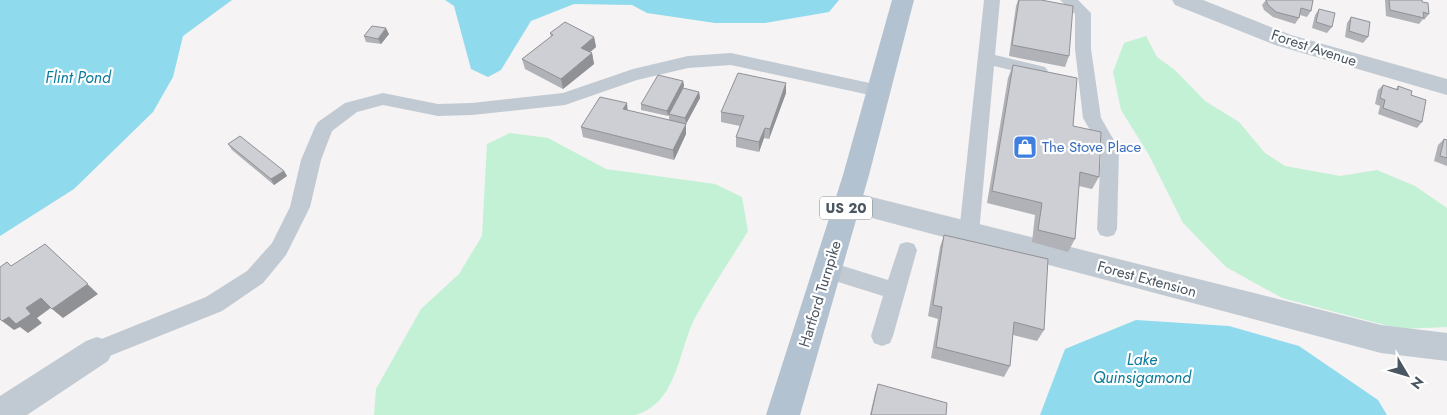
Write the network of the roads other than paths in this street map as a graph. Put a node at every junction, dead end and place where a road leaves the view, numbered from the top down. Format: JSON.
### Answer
{"nodes":[{"id":1,"x":904,"y":0,"type":"edge"},
{"id":2,"x":992,"y":0,"type":"edge"},
{"id":3,"x":1068,"y":0,"type":"edge"},
{"id":4,"x":1183,"y":0,"type":"edge"},
{"id":5,"x":986,"y":59,"type":"junction"},
{"id":6,"x":1050,"y":74,"type":"edge"},
{"id":7,"x":1069,"y":78,"type":"edge"},
{"id":8,"x":1087,"y":82,"type":"junction"},
{"id":9,"x":1447,"y":87,"type":"edge"},
{"id":10,"x":879,"y":90,"type":"junction"},
{"id":11,"x":848,"y":202,"type":"junction"},
{"id":12,"x":1107,"y":229,"type":"dead end"},
{"id":13,"x":969,"y":233,"type":"junction"},
{"id":14,"x":907,"y":250,"type":"dead end"},
{"id":15,"x":827,"y":270,"type":"junction"},
{"id":16,"x":895,"y":291,"type":"junction"},
{"id":17,"x":882,"y":336,"type":"dead end"},
{"id":18,"x":1447,"y":347,"type":"edge"},
{"id":19,"x":96,"y":351,"type":"joint"},
{"id":20,"x":0,"y":414,"type":"edge"},
{"id":21,"x":783,"y":415,"type":"edge"}],
"edges":[{"from":1,"to":10,"type":"main road","name":"Hartford Turnpike","number":"US 20"},
{"from":2,"to":5,"type":"lane"},
{"from":3,"to":8,"type":"lane"},
{"from":4,"to":9,"type":"street","name":"Forest Avenue"},
{"from":5,"to":6,"type":"lane"},
{"from":5,"to":13,"type":"lane"},
{"from":7,"to":8,"type":"lane"},
{"from":8,"to":12,"type":"lane"},
{"from":10,"to":11,"type":"main road","name":"Hartford Turnpike","number":"US 20"},
{"from":10,"to":19,"type":"lane"},
{"from":11,"to":13,"type":"street","name":"Forest Extension"},
{"from":11,"to":15,"type":"main road","name":"Hartford Turnpike","number":"US 20"},
{"from":13,"to":18,"type":"street","name":"Forest Extension"},
{"from":14,"to":16,"type":"lane"},
{"from":15,"to":16,"type":"lane"},
{"from":15,"to":21,"type":"main road","name":"Hartford Turnpike","number":"US 20"},
{"from":16,"to":17,"type":"lane"},
{"from":19,"to":20,"type":"street"}]}
